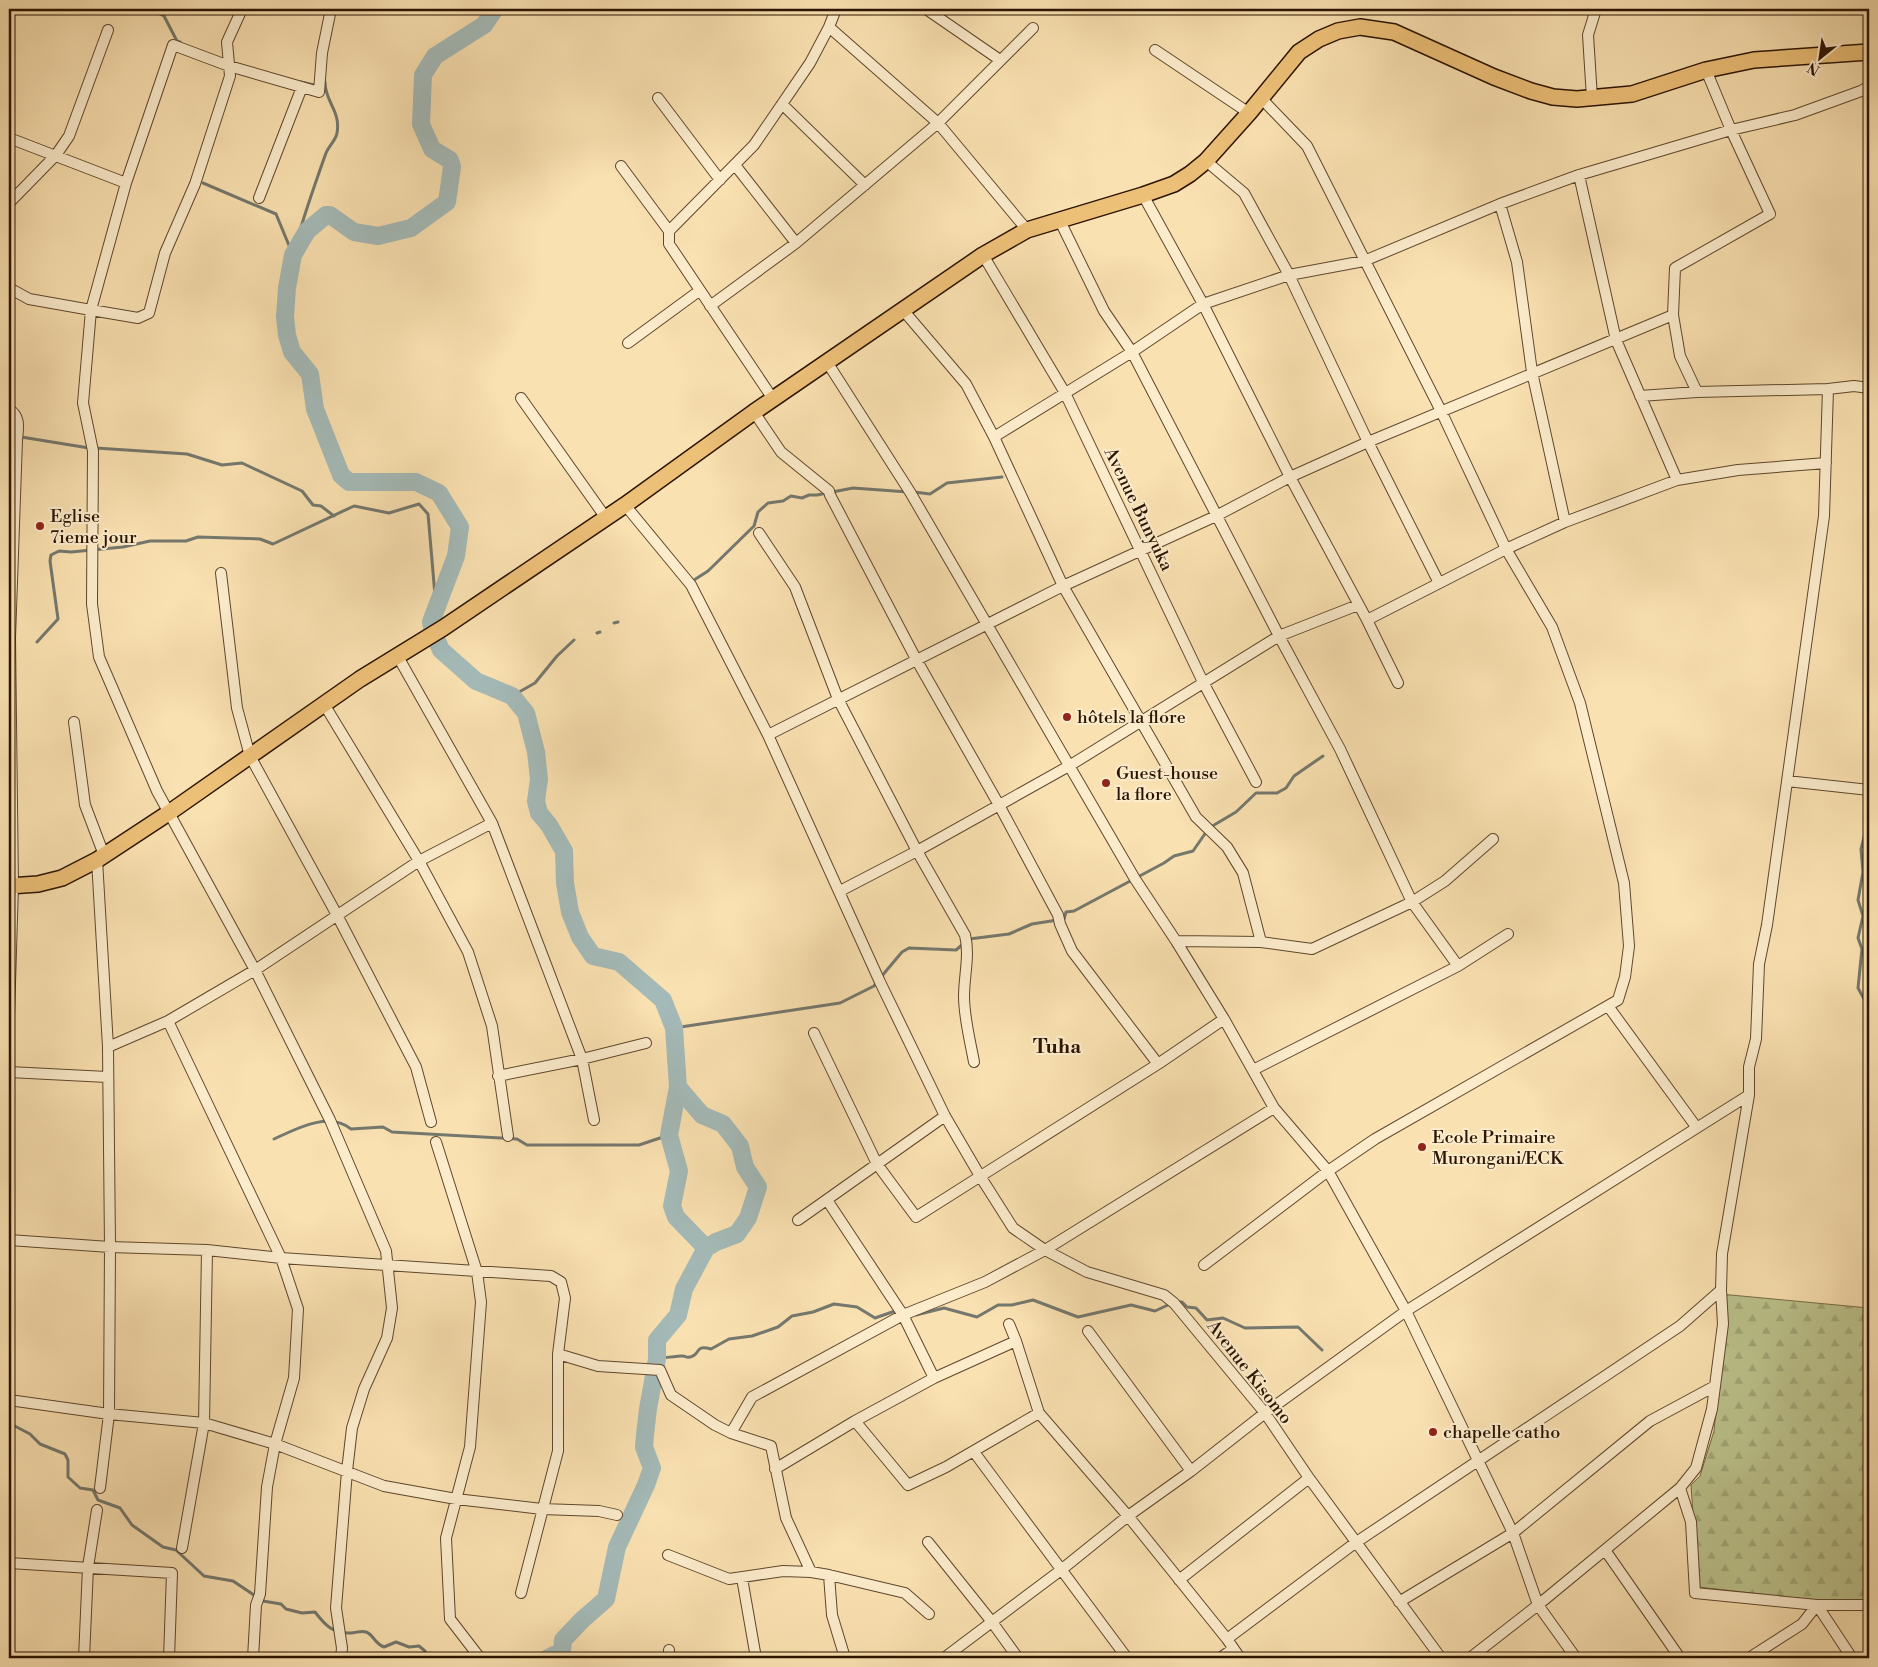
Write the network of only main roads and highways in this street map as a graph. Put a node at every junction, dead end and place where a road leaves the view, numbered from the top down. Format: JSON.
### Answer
{"nodes":[{"id":1,"x":1869,"y":52,"type":"edge"},
{"id":2,"x":11,"y":886,"type":"edge"}],
"edges":[{"from":1,"to":2,"type":"highway"}]}
